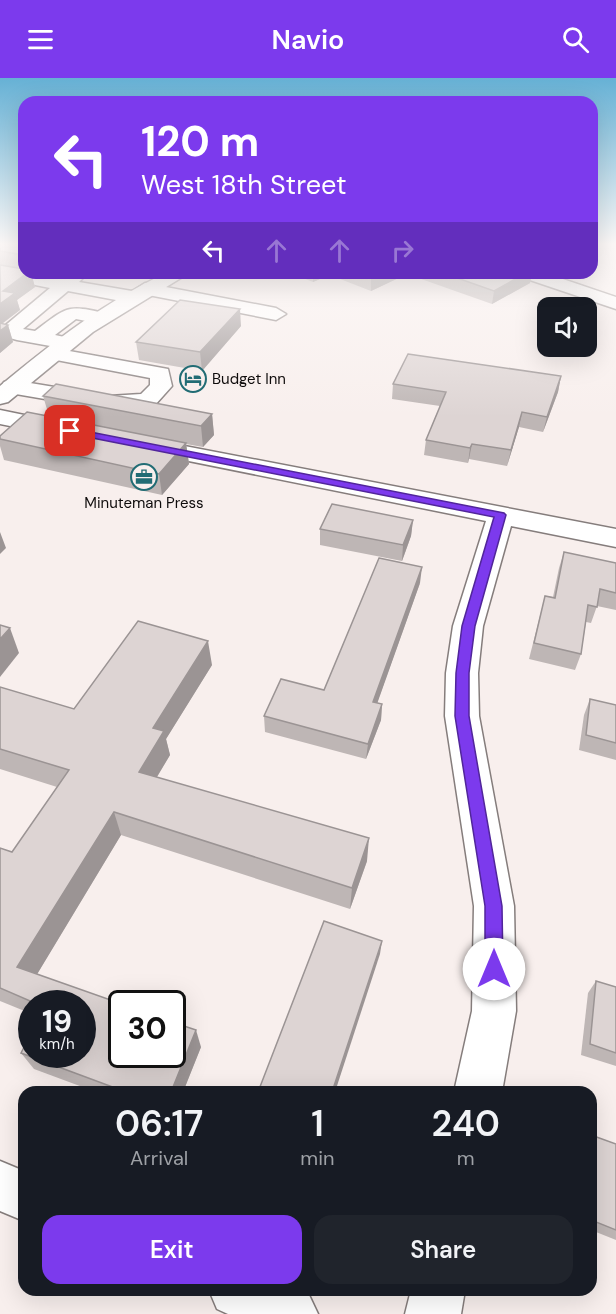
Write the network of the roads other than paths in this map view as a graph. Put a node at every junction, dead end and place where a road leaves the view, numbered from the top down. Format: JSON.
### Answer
{"nodes":[{"id":1,"x":43,"y":302,"type":"edge"},
{"id":2,"x":78,"y":302,"type":"edge"},
{"id":3,"x":125,"y":302,"type":"edge"},
{"id":4,"x":222,"y":302,"type":"edge"},
{"id":5,"x":72,"y":312,"type":"junction"},
{"id":6,"x":276,"y":314,"type":"dead end"},
{"id":7,"x":101,"y":318,"type":"junction"},
{"id":8,"x":53,"y":345,"type":"junction"},
{"id":9,"x":6,"y":392,"type":"edge"},
{"id":10,"x":0,"y":417,"type":"edge"},
{"id":11,"x":82,"y":433,"type":"edge"},
{"id":12,"x":117,"y":440,"type":"edge"},
{"id":13,"x":501,"y":515,"type":"junction"},
{"id":14,"x":616,"y":538,"type":"edge"},
{"id":15,"x":479,"y":1086,"type":"edge"},
{"id":16,"x":0,"y":1186,"type":"edge"},
{"id":17,"x":18,"y":1194,"type":"edge"},
{"id":18,"x":250,"y":1296,"type":"edge"},
{"id":19,"x":437,"y":1296,"type":"edge"},
{"id":20,"x":290,"y":1314,"type":"edge"},
{"id":21,"x":433,"y":1314,"type":"edge"}],
"edges":[{"from":1,"to":8,"type":"street"},
{"from":2,"to":5,"type":"street"},
{"from":3,"to":7,"type":"street"},
{"from":4,"to":6,"type":"street"},
{"from":5,"to":7,"type":"street"},
{"from":5,"to":8,"type":"street"},
{"from":7,"to":8,"type":"street"},
{"from":8,"to":9,"type":"street"},
{"from":8,"to":9,"type":"street"},
{"from":10,"to":11,"type":"street"},
{"from":12,"to":13,"type":"street"},
{"from":13,"to":14,"type":"street"},
{"from":13,"to":15,"type":"street"},
{"from":16,"to":17,"type":"street"},
{"from":18,"to":20,"type":"street"},
{"from":19,"to":21,"type":"street"}]}
